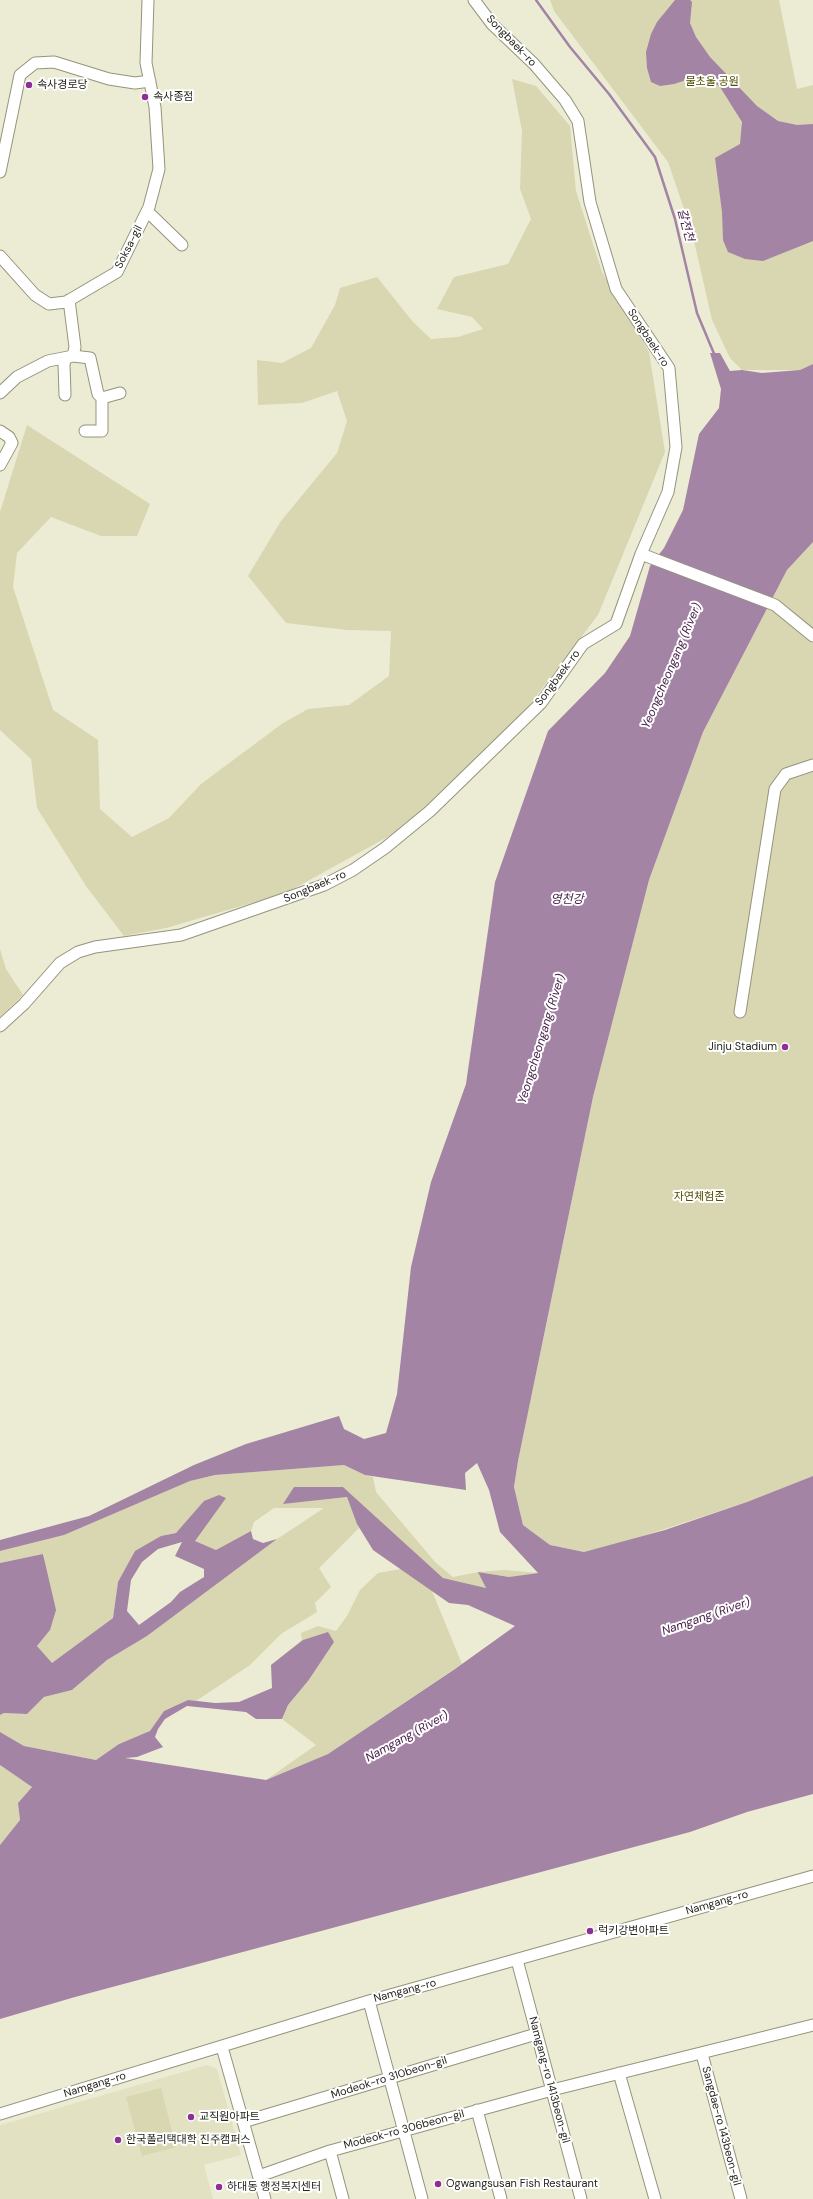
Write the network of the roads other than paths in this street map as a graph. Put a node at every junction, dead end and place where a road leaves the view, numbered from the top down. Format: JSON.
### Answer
{"nodes":[{"id":1,"x":148,"y":0,"type":"edge"},
{"id":2,"x":474,"y":0,"type":"edge"},
{"id":3,"x":150,"y":81,"type":"junction"},
{"id":4,"x":3,"y":141,"type":"edge"},
{"id":5,"x":0,"y":172,"type":"edge"},
{"id":6,"x":147,"y":211,"type":"junction"},
{"id":7,"x":182,"y":245,"type":"dead end"},
{"id":8,"x":0,"y":256,"type":"edge"},
{"id":9,"x":69,"y":300,"type":"junction"},
{"id":10,"x":69,"y":357,"type":"junction"},
{"id":11,"x":0,"y":393,"type":"edge"},
{"id":12,"x":120,"y":393,"type":"dead end"},
{"id":13,"x":65,"y":395,"type":"dead end"},
{"id":14,"x":102,"y":398,"type":"junction"},
{"id":15,"x":0,"y":431,"type":"edge"},
{"id":16,"x":85,"y":431,"type":"dead end"},
{"id":17,"x":1,"y":460,"type":"edge"},
{"id":18,"x":641,"y":554,"type":"junction"},
{"id":19,"x":813,"y":636,"type":"edge"},
{"id":20,"x":813,"y":764,"type":"edge"},
{"id":21,"x":740,"y":1012,"type":"dead end"},
{"id":22,"x":0,"y":1026,"type":"edge"},
{"id":23,"x":813,"y":1876,"type":"edge"},
{"id":24,"x":517,"y":1960,"type":"junction"},
{"id":25,"x":369,"y":2001,"type":"junction"},
{"id":26,"x":813,"y":2025,"type":"edge"},
{"id":27,"x":536,"y":2034,"type":"junction"},
{"id":28,"x":222,"y":2047,"type":"junction"},
{"id":29,"x":702,"y":2054,"type":"junction"},
{"id":30,"x":619,"y":2073,"type":"junction"},
{"id":31,"x":388,"y":2078,"type":"junction"},
{"id":32,"x":552,"y":2090,"type":"junction"},
{"id":33,"x":477,"y":2110,"type":"junction"},
{"id":34,"x":0,"y":2114,"type":"edge"},
{"id":35,"x":243,"y":2122,"type":"junction"},
{"id":36,"x":404,"y":2130,"type":"junction"},
{"id":37,"x":330,"y":2151,"type":"junction"},
{"id":38,"x":259,"y":2176,"type":"junction"},
{"id":39,"x":265,"y":2199,"type":"edge"},
{"id":40,"x":343,"y":2199,"type":"edge"},
{"id":41,"x":422,"y":2199,"type":"edge"},
{"id":42,"x":501,"y":2199,"type":"edge"},
{"id":43,"x":581,"y":2199,"type":"edge"},
{"id":44,"x":655,"y":2199,"type":"edge"},
{"id":45,"x":741,"y":2199,"type":"edge"}],
"edges":[{"from":1,"to":3,"type":"street","name":"Soksa-gil"},
{"from":2,"to":18,"type":"street","name":"Songbaek-ro"},
{"from":3,"to":4,"type":"street"},
{"from":3,"to":6,"type":"street","name":"Soksa-gil"},
{"from":4,"to":5,"type":"street"},
{"from":6,"to":7,"type":"street"},
{"from":6,"to":9,"type":"street","name":"Soksa-gil"},
{"from":8,"to":9,"type":"street","name":"Soksa-gil"},
{"from":9,"to":10,"type":"street"},
{"from":10,"to":11,"type":"street"},
{"from":10,"to":13,"type":"street"},
{"from":10,"to":14,"type":"street"},
{"from":12,"to":14,"type":"street"},
{"from":14,"to":16,"type":"street"},
{"from":15,"to":17,"type":"street"},
{"from":18,"to":19,"type":"street"},
{"from":18,"to":22,"type":"street","name":"Songbaek-ro"},
{"from":20,"to":21,"type":"street"},
{"from":23,"to":24,"type":"street","name":"Namgang-ro"},
{"from":24,"to":25,"type":"street","name":"Namgang-ro"},
{"from":24,"to":27,"type":"street","name":"Namgang-ro 1413beon-gil"},
{"from":25,"to":28,"type":"street","name":"Namgang-ro"},
{"from":25,"to":31,"type":"street"},
{"from":26,"to":29,"type":"street","name":"Sangdae-ro 143beon-gil"},
{"from":27,"to":31,"type":"street","name":"Modeok-ro 310beon-gil"},
{"from":27,"to":32,"type":"street","name":"Namgang-ro 1413beon-gil"},
{"from":28,"to":34,"type":"street","name":"Namgang-ro"},
{"from":28,"to":35,"type":"street"},
{"from":29,"to":30,"type":"street","name":"Sangdae-ro 143beon-gil"},
{"from":29,"to":45,"type":"street","name":"Sangdae-ro 143beon-gil"},
{"from":30,"to":32,"type":"street","name":"Sangdae-ro 143beon-gil"},
{"from":30,"to":44,"type":"street"},
{"from":31,"to":35,"type":"street","name":"Modeok-ro 310beon-gil"},
{"from":31,"to":36,"type":"street"},
{"from":32,"to":33,"type":"street","name":"Modeok-ro 306beon-gil"},
{"from":32,"to":43,"type":"street","name":"Namgang-ro 1413beon-gil"},
{"from":33,"to":36,"type":"street","name":"Modeok-ro 306beon-gil"},
{"from":33,"to":42,"type":"street"},
{"from":35,"to":38,"type":"street"},
{"from":36,"to":37,"type":"street","name":"Modeok-ro 306beon-gil"},
{"from":36,"to":41,"type":"street"},
{"from":37,"to":38,"type":"street","name":"Modeok-ro 306beon-gil"},
{"from":37,"to":40,"type":"street"},
{"from":38,"to":39,"type":"street"}]}
